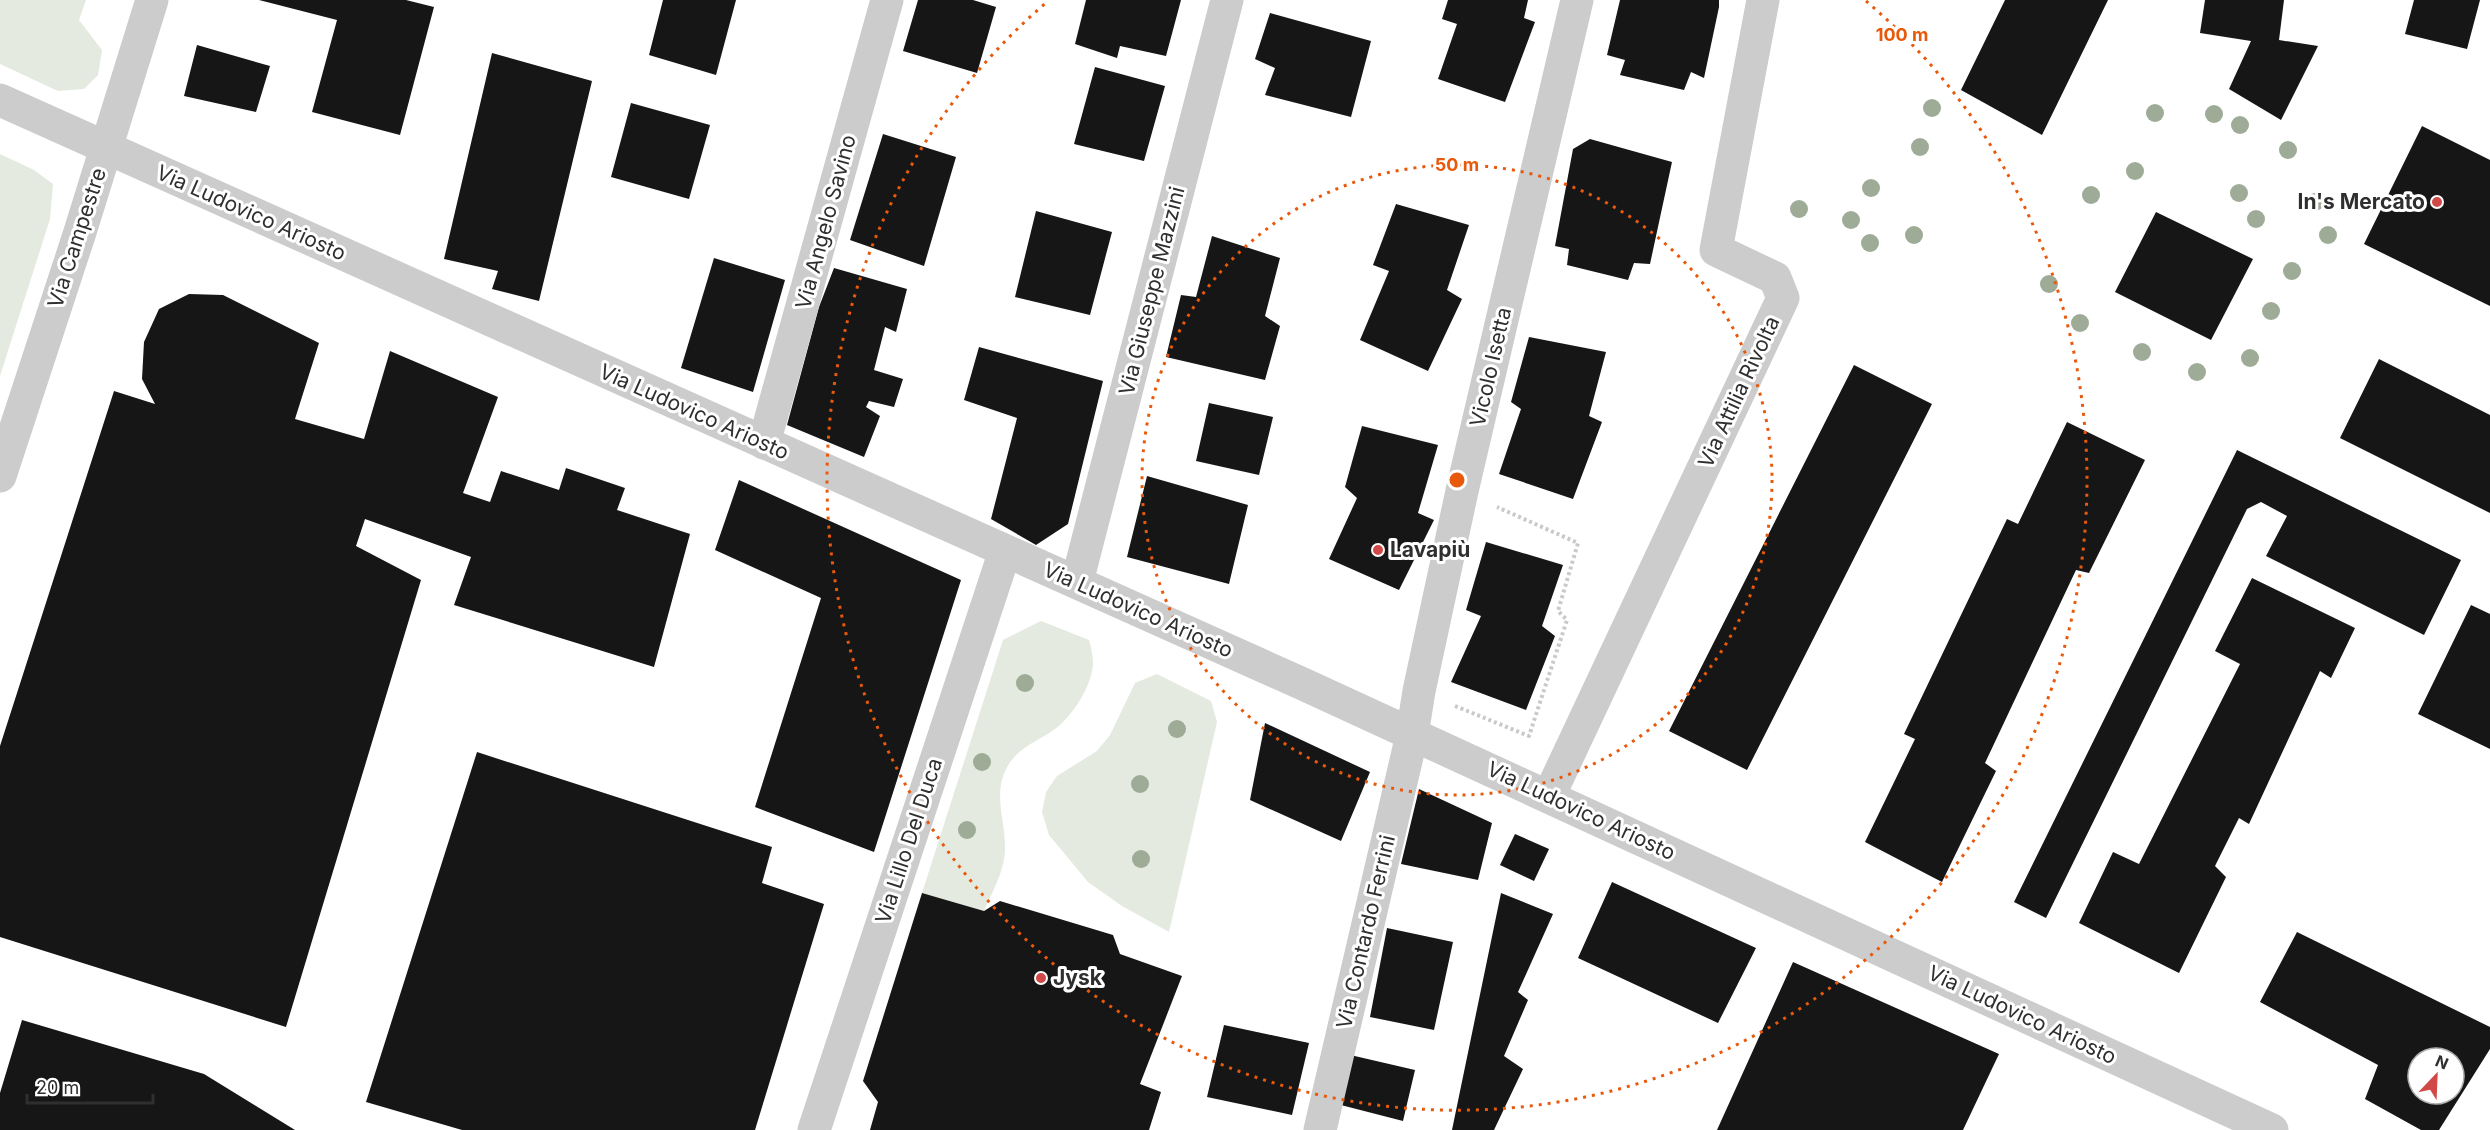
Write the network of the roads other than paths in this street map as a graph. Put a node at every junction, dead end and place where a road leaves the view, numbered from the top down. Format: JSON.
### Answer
{"nodes":[{"id":1,"x":152,"y":0,"type":"edge"},
{"id":2,"x":887,"y":0,"type":"edge"},
{"id":3,"x":1227,"y":0,"type":"edge"},
{"id":4,"x":1577,"y":0,"type":"edge"},
{"id":5,"x":1763,"y":0,"type":"edge"},
{"id":6,"x":0,"y":100,"type":"edge"},
{"id":7,"x":106,"y":147,"type":"junction"},
{"id":8,"x":764,"y":443,"type":"junction"},
{"id":9,"x":0,"y":476,"type":"edge"},
{"id":10,"x":1005,"y":551,"type":"junction"},
{"id":11,"x":1077,"y":582,"type":"junction"},
{"id":12,"x":1412,"y":735,"type":"junction"},
{"id":13,"x":1549,"y":796,"type":"junction"},
{"id":14,"x":814,"y":1130,"type":"edge"},
{"id":15,"x":1320,"y":1130,"type":"edge"},
{"id":16,"x":2272,"y":1130,"type":"edge"}],
"edges":[{"from":1,"to":7,"type":"street","name":"Via Campestre"},
{"from":2,"to":8,"type":"street","name":"Via Angelo Savino"},
{"from":3,"to":11,"type":"street","name":"Via Giuseppe Mazzini"},
{"from":4,"to":12,"type":"street","name":"Vicolo Isetta"},
{"from":5,"to":13,"type":"street","name":"Via Attilia Rivolta"},
{"from":6,"to":7,"type":"street","name":"Via Ludovico Ariosto"},
{"from":7,"to":8,"type":"street","name":"Via Ludovico Ariosto"},
{"from":7,"to":9,"type":"street","name":"Via Campestre"},
{"from":8,"to":10,"type":"street","name":"Via Ludovico Ariosto"},
{"from":10,"to":11,"type":"street","name":"Via Ludovico Ariosto"},
{"from":10,"to":14,"type":"street","name":"Via Lillo Del Duca"},
{"from":11,"to":12,"type":"street","name":"Via Ludovico Ariosto"},
{"from":12,"to":13,"type":"street","name":"Via Ludovico Ariosto"},
{"from":12,"to":15,"type":"street","name":"Via Contardo Ferrini"},
{"from":13,"to":16,"type":"street","name":"Via Ludovico Ariosto"}]}
